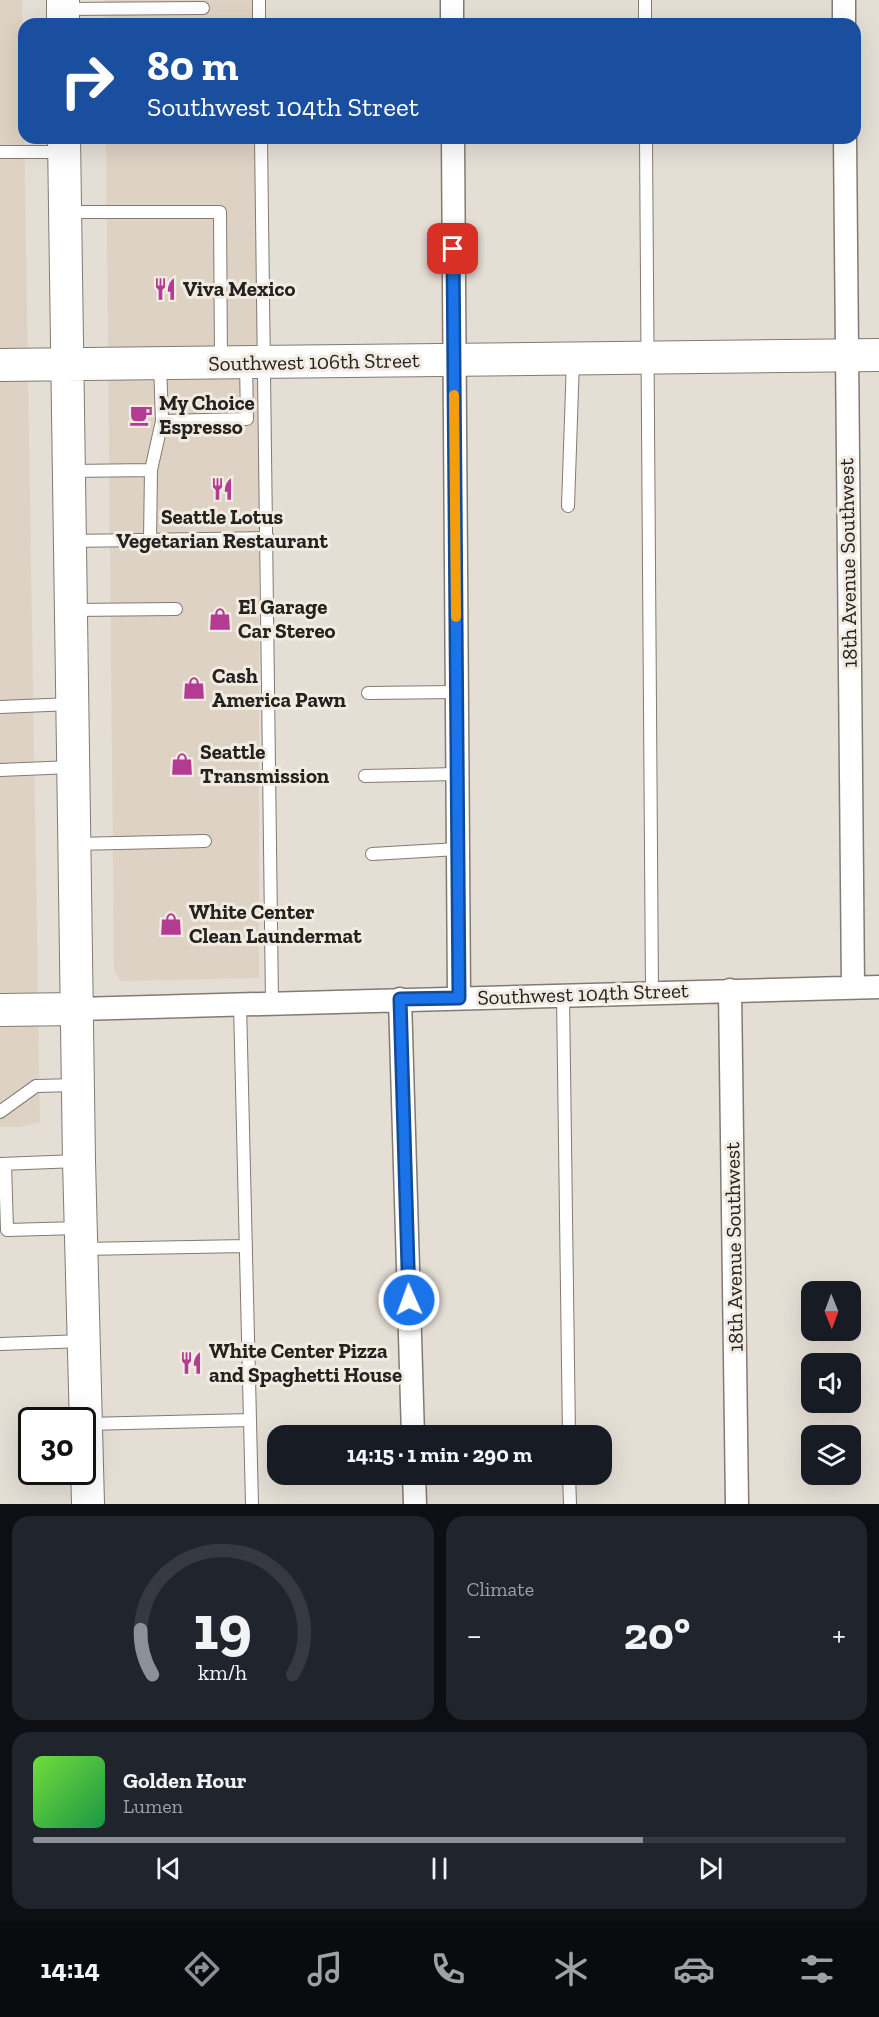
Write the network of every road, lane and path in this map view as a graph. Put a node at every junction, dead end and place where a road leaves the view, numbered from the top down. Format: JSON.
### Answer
{"nodes":[{"id":1,"x":259,"y":0,"type":"edge"},
{"id":2,"x":452,"y":0,"type":"edge"},
{"id":3,"x":645,"y":0,"type":"edge"},
{"id":4,"x":844,"y":0,"type":"edge"},
{"id":5,"x":203,"y":8,"type":"dead end"},
{"id":6,"x":63,"y":11,"type":"edge"},
{"id":7,"x":259,"y":18,"type":"edge"},
{"id":8,"x":452,"y":18,"type":"edge"},
{"id":9,"x":645,"y":18,"type":"edge"},
{"id":10,"x":844,"y":18,"type":"edge"},
{"id":11,"x":261,"y":144,"type":"edge"},
{"id":12,"x":453,"y":144,"type":"edge"},
{"id":13,"x":646,"y":144,"type":"edge"},
{"id":14,"x":845,"y":144,"type":"edge"},
{"id":15,"x":64,"y":145,"type":"edge"},
{"id":16,"x":0,"y":153,"type":"edge"},
{"id":17,"x":66,"y":212,"type":"junction"},
{"id":18,"x":879,"y":355,"type":"edge"},
{"id":19,"x":846,"y":356,"type":"junction"},
{"id":20,"x":649,"y":358,"type":"junction"},
{"id":21,"x":573,"y":359,"type":"junction"},
{"id":22,"x":453,"y":360,"type":"junction"},
{"id":23,"x":244,"y":362,"type":"junction"},
{"id":24,"x":160,"y":363,"type":"junction"},
{"id":25,"x":69,"y":364,"type":"junction"},
{"id":26,"x":0,"y":365,"type":"edge"},
{"id":27,"x":162,"y":421,"type":"junction"},
{"id":28,"x":151,"y":470,"type":"junction"},
{"id":29,"x":70,"y":471,"type":"junction"},
{"id":30,"x":568,"y":506,"type":"dead end"},
{"id":31,"x":268,"y":538,"type":"junction"},
{"id":32,"x":150,"y":540,"type":"junction"},
{"id":33,"x":70,"y":541,"type":"junction"},
{"id":34,"x":176,"y":609,"type":"dead end"},
{"id":35,"x":72,"y":610,"type":"junction"},
{"id":36,"x":456,"y":692,"type":"junction"},
{"id":37,"x":368,"y":693,"type":"dead end"},
{"id":38,"x":73,"y":704,"type":"junction"},
{"id":39,"x":0,"y":707,"type":"edge"},
{"id":40,"x":73,"y":767,"type":"junction"},
{"id":41,"x":0,"y":770,"type":"edge"},
{"id":42,"x":457,"y":774,"type":"junction"},
{"id":43,"x":365,"y":776,"type":"dead end"},
{"id":44,"x":205,"y":841,"type":"dead end"},
{"id":45,"x":74,"y":844,"type":"junction"},
{"id":46,"x":458,"y":849,"type":"junction"},
{"id":47,"x":372,"y":854,"type":"dead end"},
{"id":48,"x":853,"y":987,"type":"junction"},
{"id":49,"x":879,"y":987,"type":"edge"},
{"id":50,"x":730,"y":990,"type":"junction"},
{"id":51,"x":652,"y":993,"type":"junction"},
{"id":52,"x":563,"y":995,"type":"junction"},
{"id":53,"x":459,"y":998,"type":"junction"},
{"id":54,"x":400,"y":999,"type":"junction"},
{"id":55,"x":272,"y":1003,"type":"junction"},
{"id":56,"x":240,"y":1004,"type":"junction"},
{"id":57,"x":78,"y":1009,"type":"junction"},
{"id":58,"x":0,"y":1010,"type":"edge"},
{"id":59,"x":79,"y":1085,"type":"junction"},
{"id":60,"x":0,"y":1113,"type":"edge"},
{"id":61,"x":79,"y":1161,"type":"junction"},
{"id":62,"x":2,"y":1164,"type":"edge"},
{"id":63,"x":81,"y":1239,"type":"junction"},
{"id":64,"x":246,"y":1246,"type":"junction"},
{"id":65,"x":86,"y":1341,"type":"junction"},
{"id":66,"x":0,"y":1344,"type":"edge"},
{"id":67,"x":86,"y":1407,"type":"edge"},
{"id":68,"x":250,"y":1420,"type":"junction"},
{"id":69,"x":96,"y":1424,"type":"edge"},
{"id":70,"x":413,"y":1425,"type":"edge"},
{"id":71,"x":569,"y":1425,"type":"edge"},
{"id":72,"x":88,"y":1485,"type":"edge"},
{"id":73,"x":414,"y":1485,"type":"edge"},
{"id":74,"x":569,"y":1485,"type":"edge"},
{"id":75,"x":88,"y":1504,"type":"edge"},
{"id":76,"x":252,"y":1504,"type":"edge"},
{"id":77,"x":415,"y":1504,"type":"edge"},
{"id":78,"x":570,"y":1504,"type":"edge"},
{"id":79,"x":737,"y":1504,"type":"edge"}],
"edges":[{"from":1,"to":7,"type":"lane"},
{"from":2,"to":8,"type":"street"},
{"from":3,"to":9,"type":"lane"},
{"from":4,"to":10,"type":"street"},
{"from":5,"to":6,"type":"lane"},
{"from":11,"to":23,"type":"lane"},
{"from":12,"to":22,"type":"street"},
{"from":13,"to":20,"type":"lane"},
{"from":14,"to":19,"type":"street","name":"18th Avenue Southwest"},
{"from":15,"to":16,"type":"lane"},
{"from":15,"to":17,"type":"main road"},
{"from":17,"to":23,"type":"lane"},
{"from":17,"to":25,"type":"main road"},
{"from":18,"to":19,"type":"main road","name":"Southwest 106th Street"},
{"from":19,"to":20,"type":"main road","name":"Southwest 106th Street"},
{"from":19,"to":48,"type":"street","name":"18th Avenue Southwest"},
{"from":20,"to":21,"type":"main road","name":"Southwest 106th Street"},
{"from":20,"to":51,"type":"lane"},
{"from":21,"to":22,"type":"main road","name":"Southwest 106th Street"},
{"from":21,"to":30,"type":"lane"},
{"from":22,"to":23,"type":"main road","name":"Southwest 106th Street"},
{"from":22,"to":36,"type":"street"},
{"from":23,"to":24,"type":"main road","name":"Southwest 106th Street"},
{"from":23,"to":27,"type":"lane"},
{"from":23,"to":31,"type":"lane"},
{"from":24,"to":25,"type":"main road","name":"Southwest 106th Street"},
{"from":24,"to":27,"type":"lane"},
{"from":25,"to":26,"type":"main road","name":"Southwest 106th Street"},
{"from":25,"to":29,"type":"main road"},
{"from":27,"to":28,"type":"lane"},
{"from":28,"to":29,"type":"lane"},
{"from":28,"to":32,"type":"lane"},
{"from":29,"to":33,"type":"main road"},
{"from":31,"to":32,"type":"lane"},
{"from":31,"to":55,"type":"lane"},
{"from":32,"to":33,"type":"lane"},
{"from":33,"to":35,"type":"main road"},
{"from":34,"to":35,"type":"lane"},
{"from":35,"to":38,"type":"main road"},
{"from":36,"to":37,"type":"lane"},
{"from":36,"to":42,"type":"street"},
{"from":38,"to":39,"type":"lane"},
{"from":38,"to":40,"type":"main road"},
{"from":40,"to":41,"type":"lane"},
{"from":40,"to":45,"type":"main road"},
{"from":42,"to":43,"type":"lane"},
{"from":42,"to":46,"type":"street"},
{"from":44,"to":45,"type":"lane"},
{"from":45,"to":57,"type":"main road"},
{"from":46,"to":47,"type":"lane"},
{"from":46,"to":53,"type":"street"},
{"from":48,"to":49,"type":"street","name":"Southwest 104th Street"},
{"from":48,"to":50,"type":"street","name":"Southwest 104th Street"},
{"from":50,"to":51,"type":"street","name":"Southwest 104th Street"},
{"from":50,"to":79,"type":"street","name":"18th Avenue Southwest"},
{"from":51,"to":52,"type":"street","name":"Southwest 104th Street"},
{"from":52,"to":53,"type":"street","name":"Southwest 104th Street"},
{"from":52,"to":71,"type":"lane"},
{"from":53,"to":54,"type":"street","name":"Southwest 104th Street"},
{"from":54,"to":55,"type":"street","name":"Southwest 104th Street"},
{"from":54,"to":70,"type":"street"},
{"from":55,"to":56,"type":"street","name":"Southwest 104th Street"},
{"from":56,"to":57,"type":"street","name":"Southwest 104th Street"},
{"from":56,"to":64,"type":"lane"},
{"from":57,"to":58,"type":"main road","name":"Southwest 104th Street"},
{"from":57,"to":59,"type":"main road"},
{"from":59,"to":60,"type":"lane"},
{"from":59,"to":61,"type":"main road"},
{"from":61,"to":62,"type":"lane"},
{"from":61,"to":63,"type":"main road"},
{"from":62,"to":63,"type":"lane"},
{"from":63,"to":64,"type":"lane"},
{"from":63,"to":65,"type":"main road"},
{"from":64,"to":68,"type":"lane"},
{"from":65,"to":66,"type":"lane"},
{"from":65,"to":67,"type":"main road"},
{"from":68,"to":69,"type":"lane"},
{"from":68,"to":76,"type":"lane"},
{"from":72,"to":75,"type":"main road"},
{"from":73,"to":77,"type":"street"},
{"from":74,"to":78,"type":"lane"}]}
